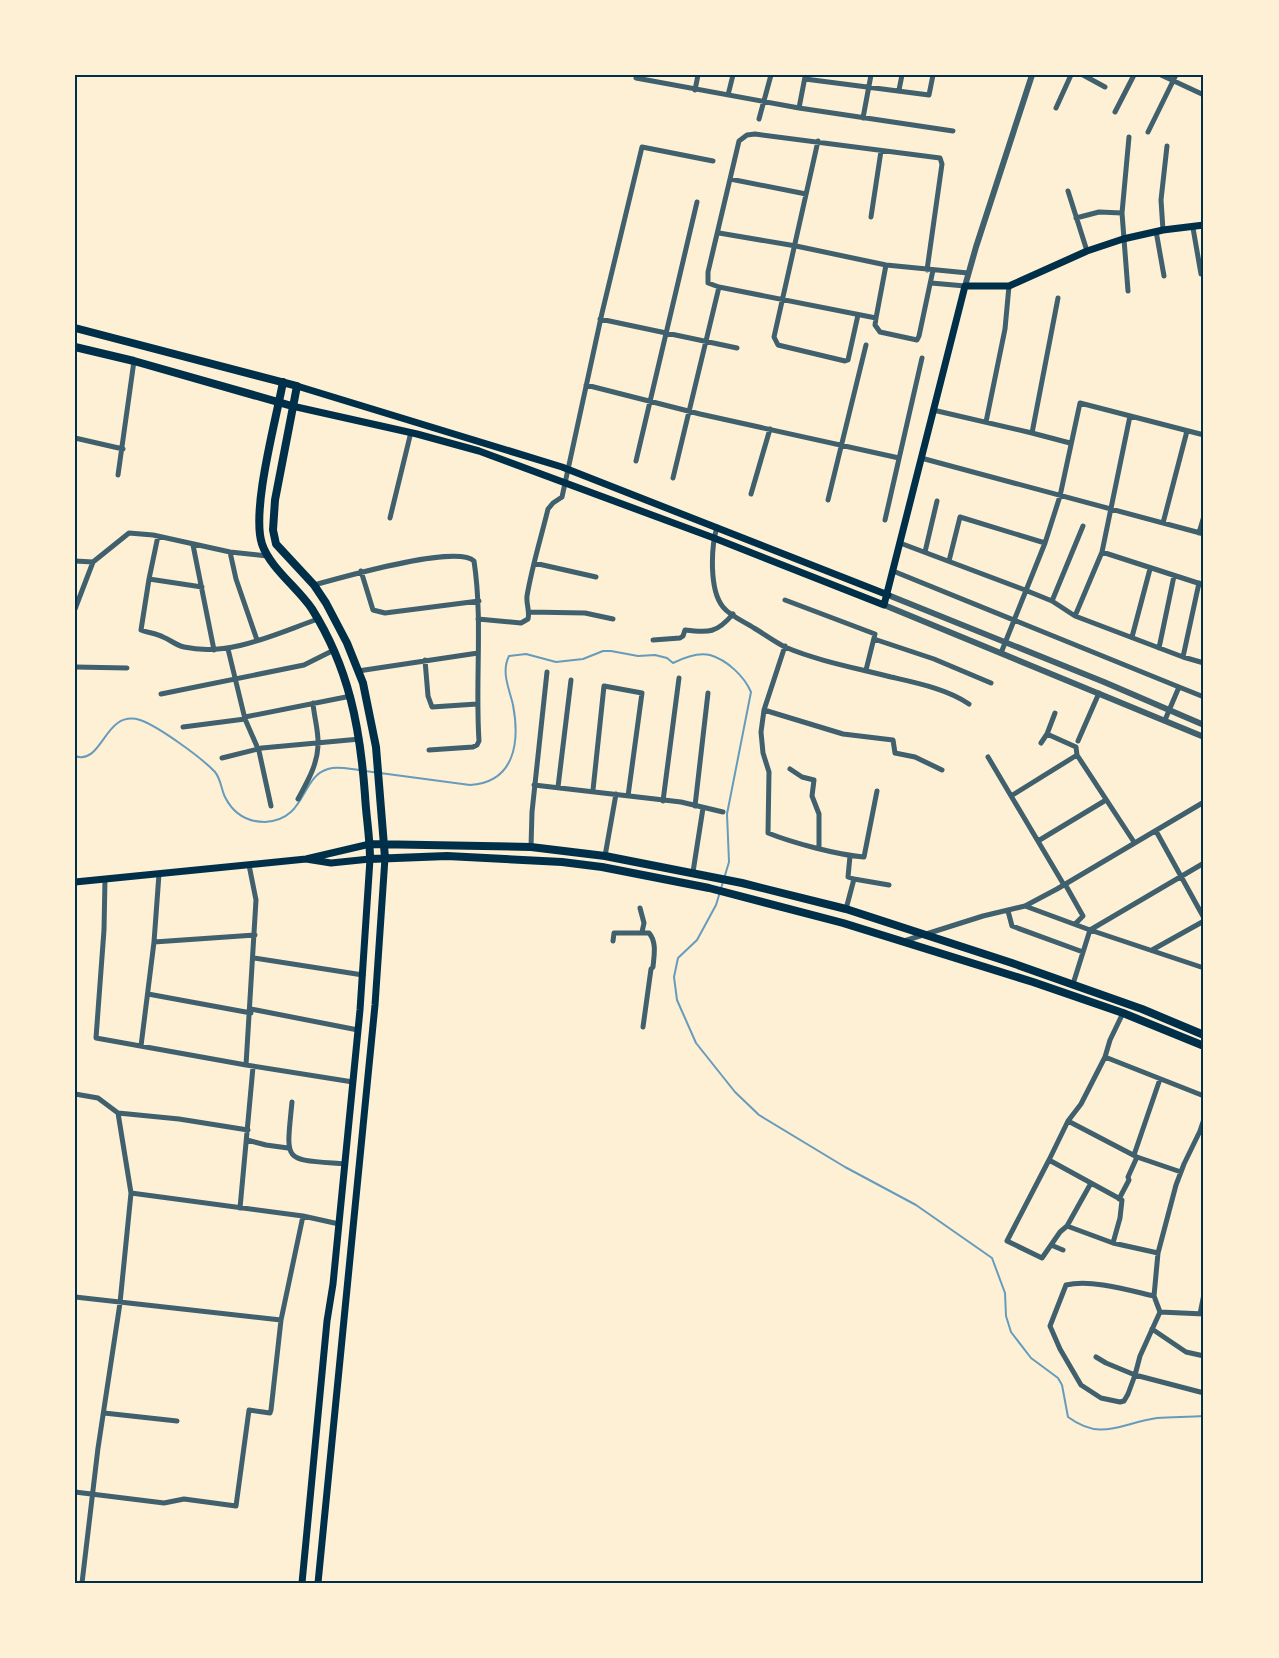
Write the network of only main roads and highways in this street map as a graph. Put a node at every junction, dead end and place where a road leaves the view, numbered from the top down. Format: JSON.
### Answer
{"nodes":[{"id":1,"x":1204,"y":225,"type":"edge"},
{"id":2,"x":75,"y":328,"type":"edge"},
{"id":3,"x":75,"y":347,"type":"edge"},
{"id":4,"x":283,"y":382,"type":"junction"},
{"id":5,"x":297,"y":386,"type":"junction"},
{"id":6,"x":279,"y":402,"type":"junction"},
{"id":7,"x":292,"y":406,"type":"junction"},
{"id":8,"x":888,"y":595,"type":"junction"},
{"id":9,"x":385,"y":843,"type":"junction"},
{"id":10,"x":370,"y":844,"type":"junction"},
{"id":11,"x":306,"y":858,"type":"junction"},
{"id":12,"x":385,"y":858,"type":"junction"},
{"id":13,"x":370,"y":859,"type":"junction"},
{"id":14,"x":75,"y":882,"type":"edge"},
{"id":15,"x":1204,"y":1035,"type":"edge"},
{"id":16,"x":1204,"y":1046,"type":"edge"},
{"id":17,"x":303,"y":1583,"type":"edge"},
{"id":18,"x":318,"y":1583,"type":"edge"}],
"edges":[{"from":1,"to":8,"type":"main road"},
{"from":2,"to":4,"type":"main road"},
{"from":3,"to":6,"type":"main road"},
{"from":4,"to":5,"type":"main road"},
{"from":4,"to":6,"type":"main road"},
{"from":5,"to":7,"type":"main road"},
{"from":5,"to":8,"type":"main road"},
{"from":6,"to":7,"type":"main road"},
{"from":6,"to":10,"type":"main road"},
{"from":7,"to":8,"type":"main road"},
{"from":7,"to":9,"type":"main road"},
{"from":9,"to":10,"type":"main road"},
{"from":9,"to":12,"type":"main road"},
{"from":9,"to":15,"type":"main road"},
{"from":10,"to":11,"type":"main road"},
{"from":10,"to":13,"type":"main road"},
{"from":11,"to":13,"type":"main road"},
{"from":11,"to":14,"type":"main road"},
{"from":12,"to":13,"type":"main road"},
{"from":12,"to":16,"type":"main road"},
{"from":12,"to":18,"type":"main road"},
{"from":13,"to":17,"type":"main road"}]}
